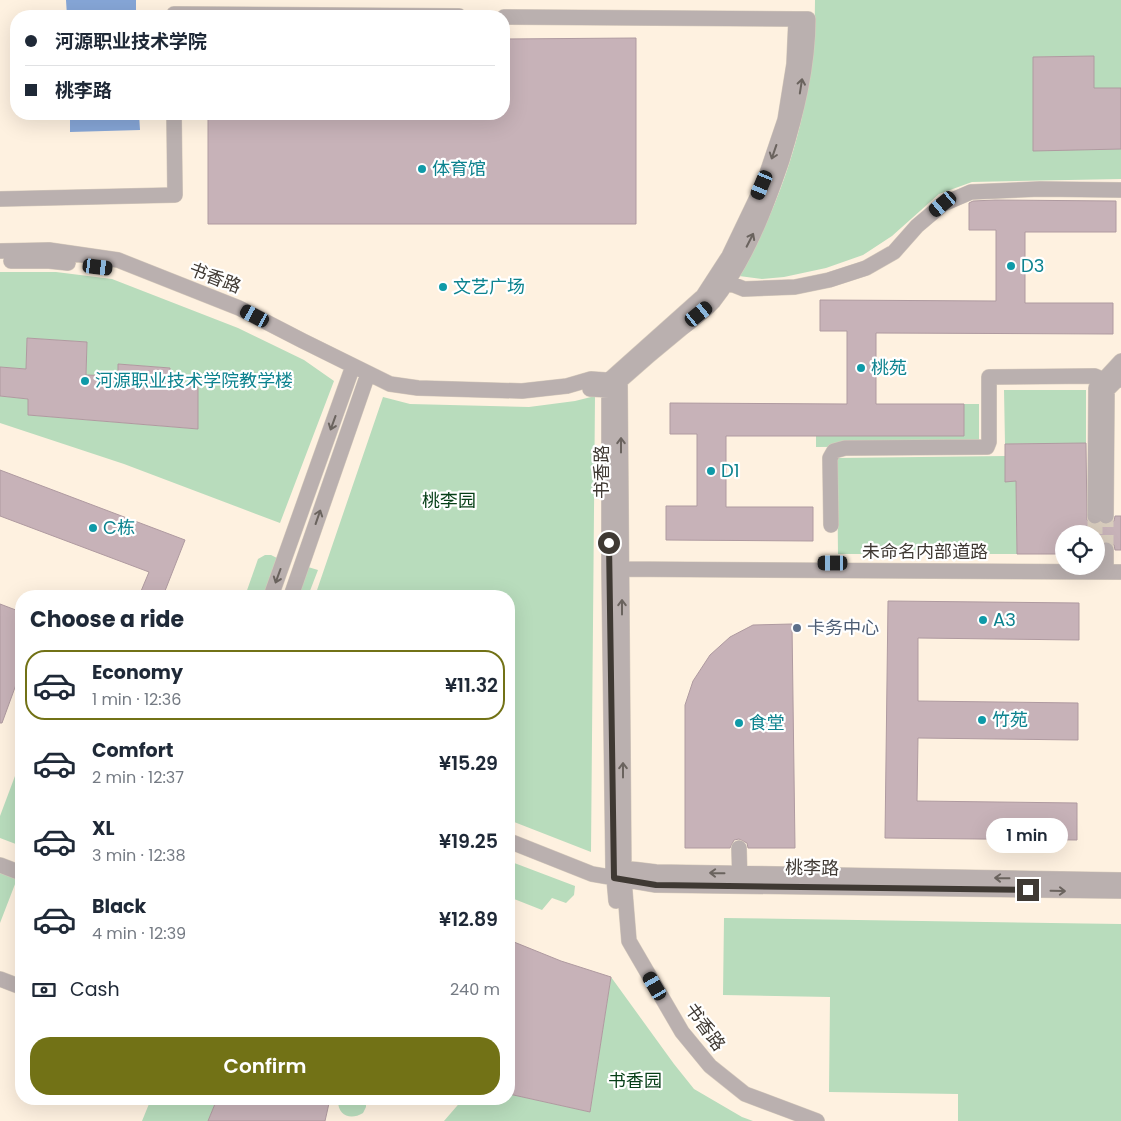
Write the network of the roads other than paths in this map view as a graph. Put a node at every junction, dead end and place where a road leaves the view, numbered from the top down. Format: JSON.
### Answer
{"nodes":[{"id":1,"x":510,"y":16,"type":"edge"},
{"id":2,"x":174,"y":120,"type":"edge"},
{"id":3,"x":1121,"y":190,"type":"edge"},
{"id":4,"x":0,"y":199,"type":"edge"},
{"id":5,"x":0,"y":251,"type":"edge"},
{"id":6,"x":0,"y":261,"type":"edge"},
{"id":7,"x":720,"y":280,"type":"junction"},
{"id":8,"x":352,"y":370,"type":"junction"},
{"id":9,"x":1114,"y":373,"type":"edge"},
{"id":10,"x":367,"y":377,"type":"junction"},
{"id":11,"x":614,"y":385,"type":"junction"},
{"id":12,"x":1101,"y":516,"type":"tunnel mouth"},
{"id":13,"x":831,"y":525,"type":"dead end"},
{"id":14,"x":1055,"y":565,"type":"edge"},
{"id":15,"x":1055,"y":565,"type":"edge"},
{"id":16,"x":615,"y":566,"type":"junction"},
{"id":17,"x":1105,"y":566,"type":"edge"},
{"id":18,"x":1121,"y":572,"type":"edge"},
{"id":19,"x":273,"y":590,"type":"edge"},
{"id":20,"x":293,"y":590,"type":"edge"},
{"id":21,"x":515,"y":832,"type":"edge"},
{"id":22,"x":515,"y":843,"type":"edge"},
{"id":23,"x":738,"y":848,"type":"dead end"},
{"id":24,"x":0,"y":865,"type":"edge"},
{"id":25,"x":15,"y":871,"type":"edge"},
{"id":26,"x":619,"y":873,"type":"junction"},
{"id":27,"x":739,"y":880,"type":"junction"},
{"id":28,"x":1121,"y":880,"type":"edge"},
{"id":29,"x":1121,"y":892,"type":"edge"},
{"id":30,"x":0,"y":979,"type":"edge"},
{"id":31,"x":15,"y":985,"type":"edge"},
{"id":32,"x":798,"y":1121,"type":"edge"},
{"id":33,"x":817,"y":1121,"type":"edge"}],
"edges":[{"from":1,"to":7,"type":"street"},
{"from":2,"to":4,"type":"street"},
{"from":3,"to":7,"type":"street"},
{"from":5,"to":8,"type":"street","name":"书香路"},
{"from":6,"to":8,"type":"street","name":"书香路"},
{"from":7,"to":11,"type":"street"},
{"from":8,"to":10,"type":"street","name":"书香路"},
{"from":8,"to":19,"type":"street","one_way":true},
{"from":9,"to":12,"type":"street"},
{"from":9,"to":13,"type":"street"},
{"from":10,"to":11,"type":"street","name":"书香路"},
{"from":20,"to":10,"type":"street","one_way":true},
{"from":11,"to":16,"type":"street","name":"书香路"},
{"from":14,"to":16,"type":"street","name":"未命名内部道路"},
{"from":15,"to":16,"type":"street","name":"未命名内部道路"},
{"from":16,"to":26,"type":"street","name":"书香路"},
{"from":17,"to":18,"type":"street","name":"未命名内部道路"},
{"from":21,"to":26,"type":"street","name":"桃李路"},
{"from":22,"to":26,"type":"street","name":"桃李路"},
{"from":23,"to":27,"type":"street"},
{"from":24,"to":25,"type":"street"},
{"from":26,"to":27,"type":"street","name":"桃李路"},
{"from":26,"to":32,"type":"street","name":"书香路"},
{"from":26,"to":33,"type":"street","name":"书香路"},
{"from":28,"to":27,"type":"street","name":"桃李路","one_way":true},
{"from":27,"to":29,"type":"street","name":"桃李路","one_way":true},
{"from":30,"to":31,"type":"street"}]}
